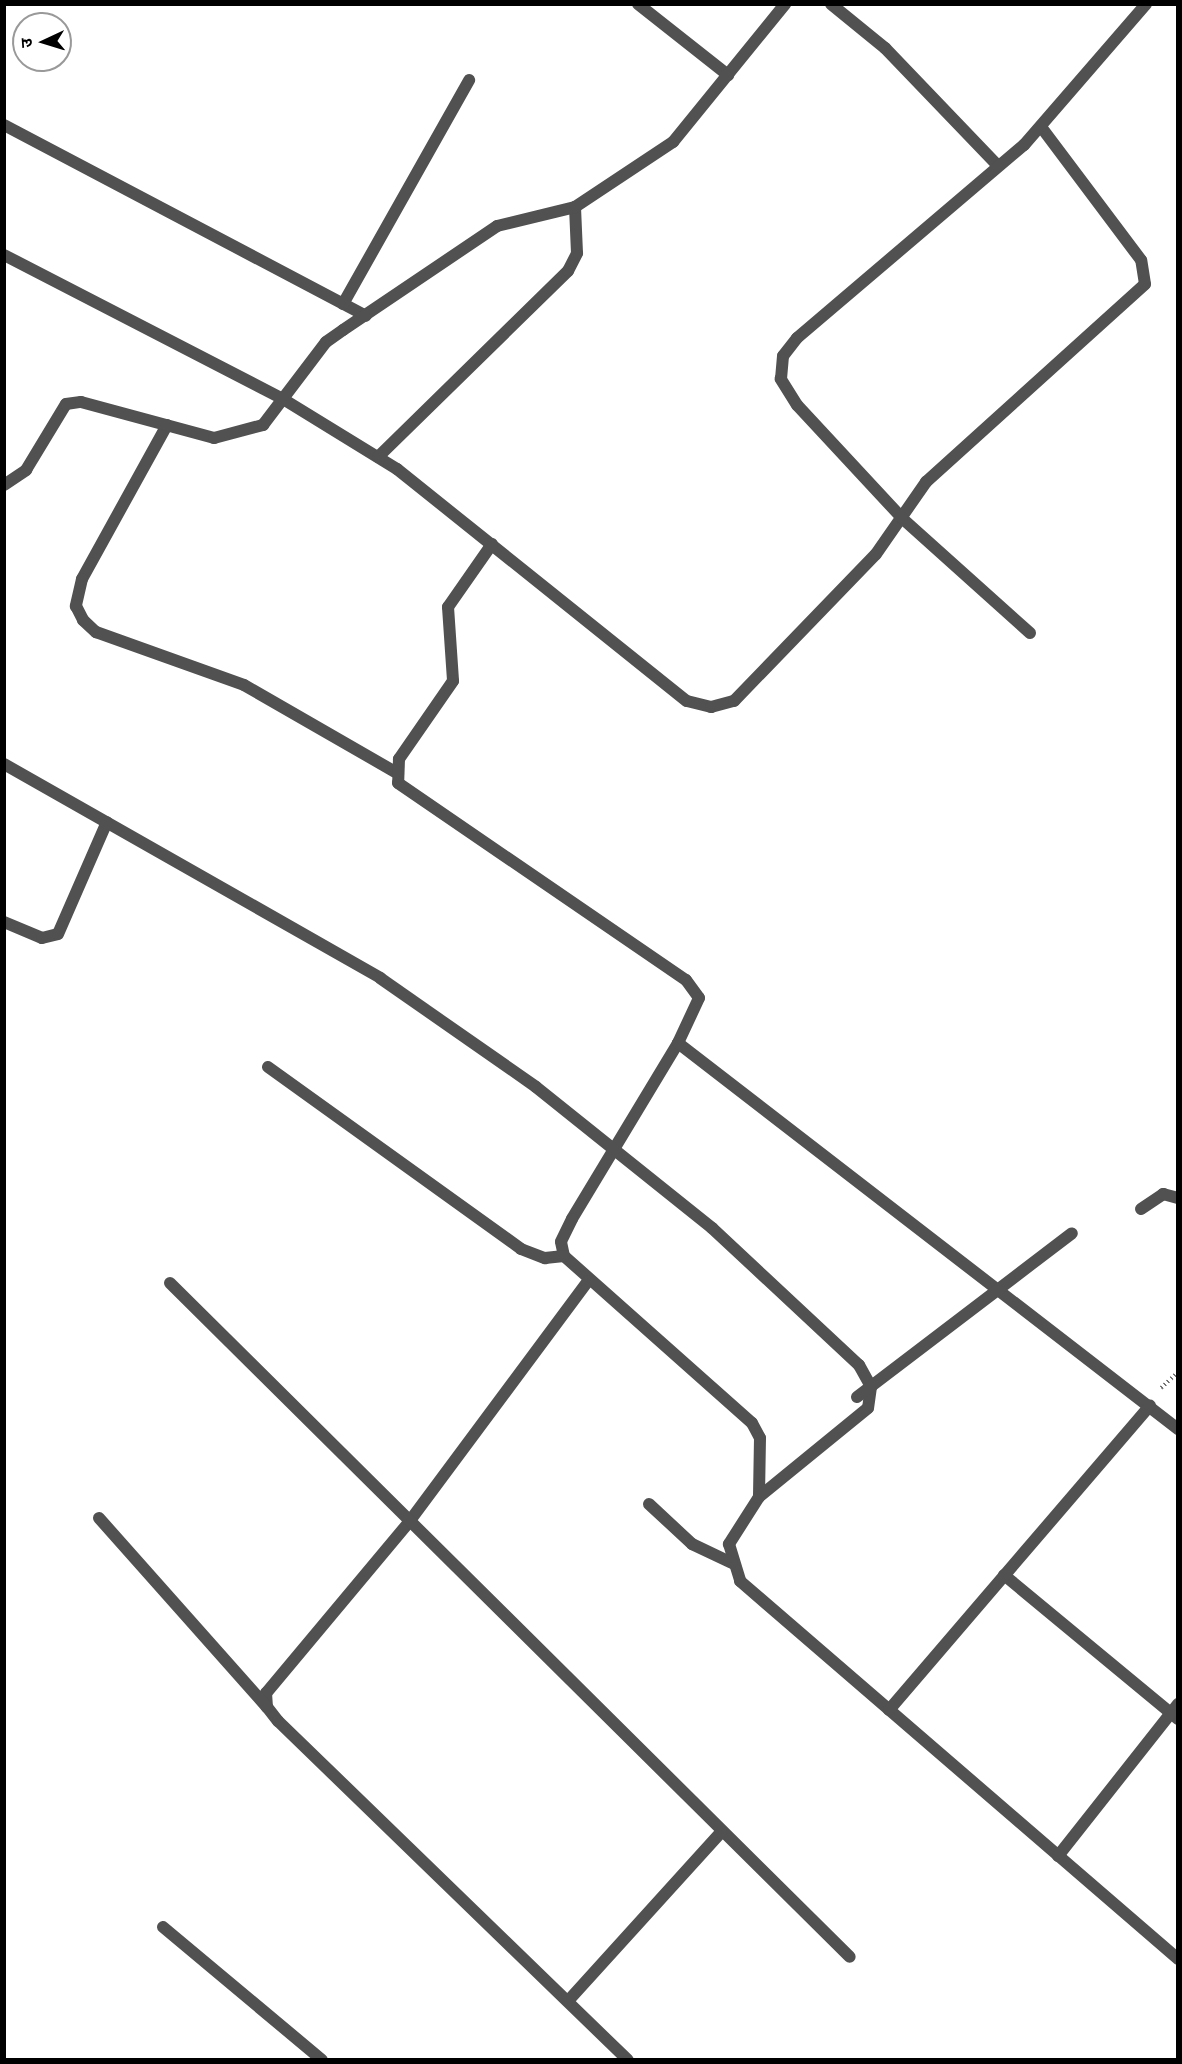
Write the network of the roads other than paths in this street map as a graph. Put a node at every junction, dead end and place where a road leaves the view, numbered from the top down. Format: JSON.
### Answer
{"nodes":[{"id":1,"x":638,"y":4,"type":"edge"},
{"id":2,"x":785,"y":4,"type":"edge"},
{"id":3,"x":831,"y":4,"type":"edge"},
{"id":4,"x":1146,"y":4,"type":"edge"},
{"id":5,"x":728,"y":75,"type":"junction"},
{"id":6,"x":469,"y":80,"type":"dead end"},
{"id":7,"x":4,"y":125,"type":"edge"},
{"id":8,"x":1041,"y":127,"type":"junction"},
{"id":9,"x":998,"y":166,"type":"junction"},
{"id":10,"x":574,"y":207,"type":"junction"},
{"id":11,"x":4,"y":255,"type":"edge"},
{"id":12,"x":342,"y":304,"type":"junction"},
{"id":13,"x":366,"y":316,"type":"junction"},
{"id":14,"x":283,"y":399,"type":"junction"},
{"id":15,"x":167,"y":425,"type":"junction"},
{"id":16,"x":378,"y":457,"type":"junction"},
{"id":17,"x":4,"y":485,"type":"edge"},
{"id":18,"x":902,"y":518,"type":"junction"},
{"id":19,"x":492,"y":544,"type":"junction"},
{"id":20,"x":1030,"y":633,"type":"dead end"},
{"id":21,"x":4,"y":764,"type":"edge"},
{"id":22,"x":395,"y":772,"type":"junction"},
{"id":23,"x":107,"y":822,"type":"junction"},
{"id":24,"x":4,"y":922,"type":"edge"},
{"id":25,"x":678,"y":1043,"type":"junction"},
{"id":26,"x":268,"y":1067,"type":"dead end"},
{"id":27,"x":612,"y":1148,"type":"junction"},
{"id":28,"x":1178,"y":1198,"type":"edge"},
{"id":29,"x":1141,"y":1209,"type":"dead end"},
{"id":30,"x":1072,"y":1233,"type":"dead end"},
{"id":31,"x":564,"y":1256,"type":"junction"},
{"id":32,"x":588,"y":1281,"type":"junction"},
{"id":33,"x":170,"y":1283,"type":"dead end"},
{"id":34,"x":1004,"y":1290,"type":"junction"},
{"id":35,"x":870,"y":1387,"type":"junction"},
{"id":36,"x":857,"y":1397,"type":"dead end"},
{"id":37,"x":1150,"y":1406,"type":"junction"},
{"id":38,"x":1178,"y":1429,"type":"edge"},
{"id":39,"x":759,"y":1497,"type":"junction"},
{"id":40,"x":649,"y":1504,"type":"dead end"},
{"id":41,"x":99,"y":1518,"type":"dead end"},
{"id":42,"x":410,"y":1521,"type":"junction"},
{"id":43,"x":732,"y":1563,"type":"junction"},
{"id":44,"x":1004,"y":1575,"type":"junction"},
{"id":45,"x":267,"y":1707,"type":"junction"},
{"id":46,"x":889,"y":1710,"type":"junction"},
{"id":47,"x":1175,"y":1712,"type":"edge"},
{"id":48,"x":721,"y":1832,"type":"junction"},
{"id":49,"x":1058,"y":1856,"type":"junction"},
{"id":50,"x":163,"y":1927,"type":"dead end"},
{"id":51,"x":850,"y":1957,"type":"dead end"},
{"id":52,"x":1178,"y":1959,"type":"edge"},
{"id":53,"x":568,"y":2001,"type":"junction"},
{"id":54,"x":322,"y":2060,"type":"edge"},
{"id":55,"x":628,"y":2060,"type":"edge"}],
"edges":[{"from":1,"to":5,"type":"street"},
{"from":2,"to":5,"type":"street"},
{"from":3,"to":9,"type":"street"},
{"from":4,"to":8,"type":"street"},
{"from":5,"to":10,"type":"street"},
{"from":6,"to":12,"type":"street"},
{"from":7,"to":12,"type":"street"},
{"from":8,"to":9,"type":"street"},
{"from":8,"to":18,"type":"street"},
{"from":9,"to":18,"type":"street"},
{"from":10,"to":13,"type":"street"},
{"from":10,"to":16,"type":"street"},
{"from":11,"to":14,"type":"street"},
{"from":12,"to":13,"type":"street"},
{"from":13,"to":14,"type":"street"},
{"from":14,"to":15,"type":"street"},
{"from":14,"to":16,"type":"street"},
{"from":15,"to":17,"type":"street"},
{"from":15,"to":22,"type":"street"},
{"from":16,"to":19,"type":"street"},
{"from":18,"to":19,"type":"street"},
{"from":18,"to":20,"type":"street"},
{"from":19,"to":22,"type":"street"},
{"from":21,"to":23,"type":"street"},
{"from":22,"to":25,"type":"street"},
{"from":23,"to":24,"type":"street"},
{"from":23,"to":27,"type":"street"},
{"from":25,"to":27,"type":"street"},
{"from":25,"to":34,"type":"street"},
{"from":26,"to":31,"type":"street"},
{"from":27,"to":31,"type":"street"},
{"from":27,"to":35,"type":"street"},
{"from":28,"to":29,"type":"street"},
{"from":30,"to":34,"type":"street"},
{"from":31,"to":32,"type":"street"},
{"from":32,"to":39,"type":"street"},
{"from":32,"to":42,"type":"street"},
{"from":33,"to":42,"type":"street"},
{"from":34,"to":35,"type":"street"},
{"from":34,"to":37,"type":"street"},
{"from":35,"to":36,"type":"street"},
{"from":35,"to":39,"type":"street"},
{"from":37,"to":38,"type":"street"},
{"from":37,"to":44,"type":"street"},
{"from":39,"to":43,"type":"street"},
{"from":40,"to":43,"type":"street"},
{"from":41,"to":45,"type":"street"},
{"from":42,"to":45,"type":"street"},
{"from":42,"to":48,"type":"street"},
{"from":43,"to":46,"type":"street"},
{"from":44,"to":46,"type":"street"},
{"from":44,"to":47,"type":"street"},
{"from":45,"to":53,"type":"street"},
{"from":46,"to":49,"type":"street"},
{"from":47,"to":49,"type":"street"},
{"from":48,"to":51,"type":"street"},
{"from":48,"to":53,"type":"street"},
{"from":49,"to":52,"type":"street"},
{"from":50,"to":54,"type":"street"},
{"from":53,"to":55,"type":"street"}]}
